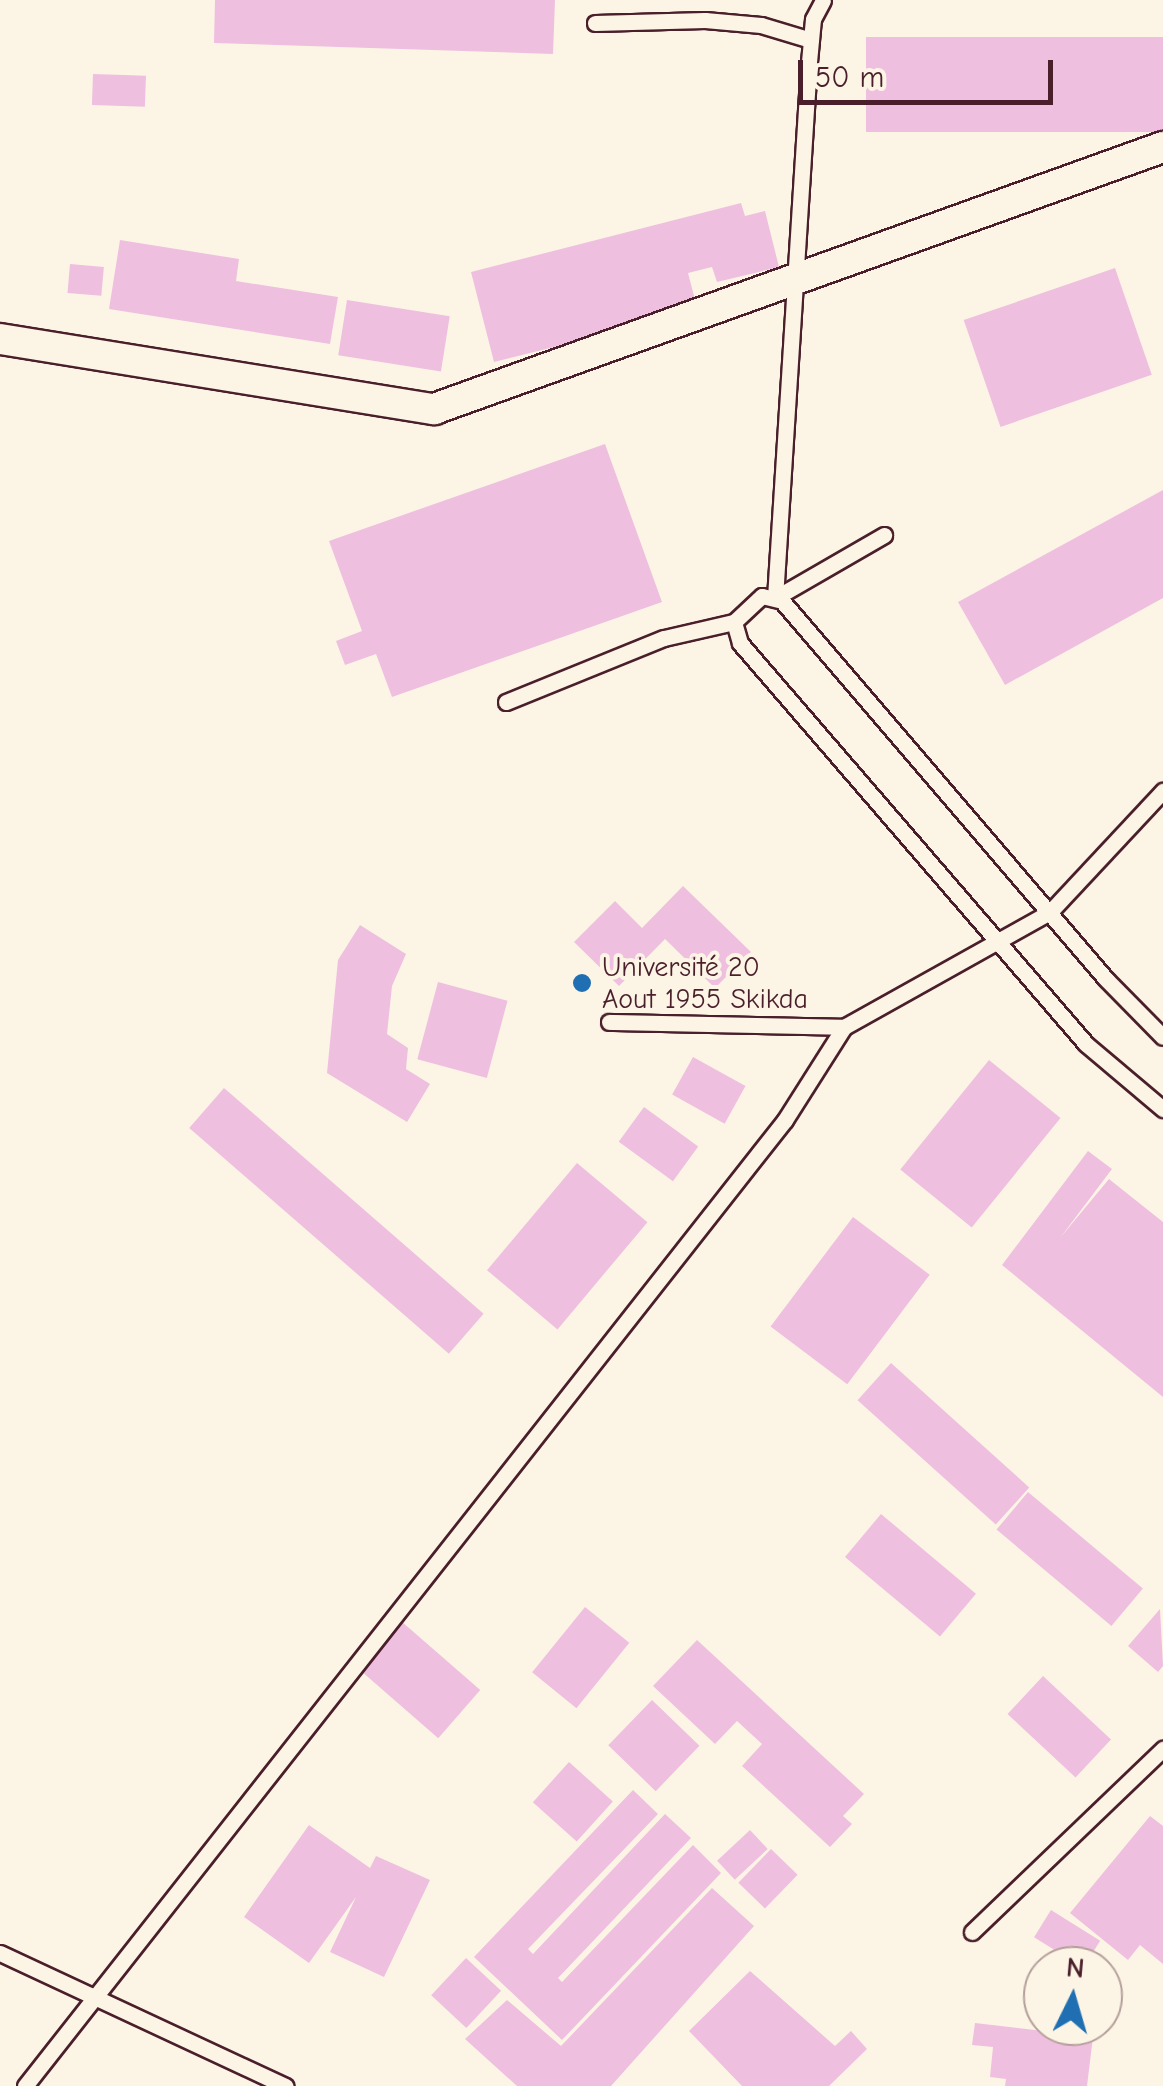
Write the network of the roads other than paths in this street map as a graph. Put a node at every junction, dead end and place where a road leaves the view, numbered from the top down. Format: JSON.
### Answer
{"nodes":[{"id":1,"x":823,"y":0,"type":"edge"},
{"id":2,"x":595,"y":23,"type":"dead end"},
{"id":3,"x":811,"y":40,"type":"junction"},
{"id":4,"x":1163,"y":147,"type":"edge"},
{"id":5,"x":795,"y":282,"type":"junction"},
{"id":6,"x":0,"y":340,"type":"edge"},
{"id":7,"x":884,"y":536,"type":"dead end"},
{"id":8,"x":774,"y":598,"type":"junction"},
{"id":9,"x":734,"y":622,"type":"junction"},
{"id":10,"x":506,"y":702,"type":"dead end"},
{"id":11,"x":1163,"y":791,"type":"edge"},
{"id":12,"x":1050,"y":912,"type":"junction"},
{"id":13,"x":998,"y":942,"type":"junction"},
{"id":14,"x":609,"y":1022,"type":"dead end"},
{"id":15,"x":844,"y":1027,"type":"junction"},
{"id":16,"x":1163,"y":1037,"type":"edge"},
{"id":17,"x":1163,"y":1109,"type":"edge"},
{"id":18,"x":1163,"y":1749,"type":"edge"},
{"id":19,"x":972,"y":1932,"type":"dead end"},
{"id":20,"x":0,"y":1953,"type":"edge"},
{"id":21,"x":99,"y":2000,"type":"junction"},
{"id":22,"x":25,"y":2086,"type":"edge"},
{"id":23,"x":285,"y":2086,"type":"edge"}],
"edges":[{"from":1,"to":3,"type":"lane"},
{"from":2,"to":3,"type":"lane"},
{"from":3,"to":5,"type":"lane"},
{"from":4,"to":5,"type":"street"},
{"from":5,"to":6,"type":"street"},
{"from":5,"to":8,"type":"lane"},
{"from":7,"to":8,"type":"lane"},
{"from":8,"to":9,"type":"lane"},
{"from":8,"to":12,"type":"lane"},
{"from":9,"to":10,"type":"lane"},
{"from":9,"to":13,"type":"lane"},
{"from":11,"to":12,"type":"lane"},
{"from":12,"to":13,"type":"lane"},
{"from":12,"to":16,"type":"lane"},
{"from":13,"to":15,"type":"lane"},
{"from":13,"to":17,"type":"lane"},
{"from":14,"to":15,"type":"lane"},
{"from":15,"to":21,"type":"lane"},
{"from":18,"to":19,"type":"lane"},
{"from":20,"to":21,"type":"lane"},
{"from":21,"to":22,"type":"lane"},
{"from":21,"to":23,"type":"lane"}]}
